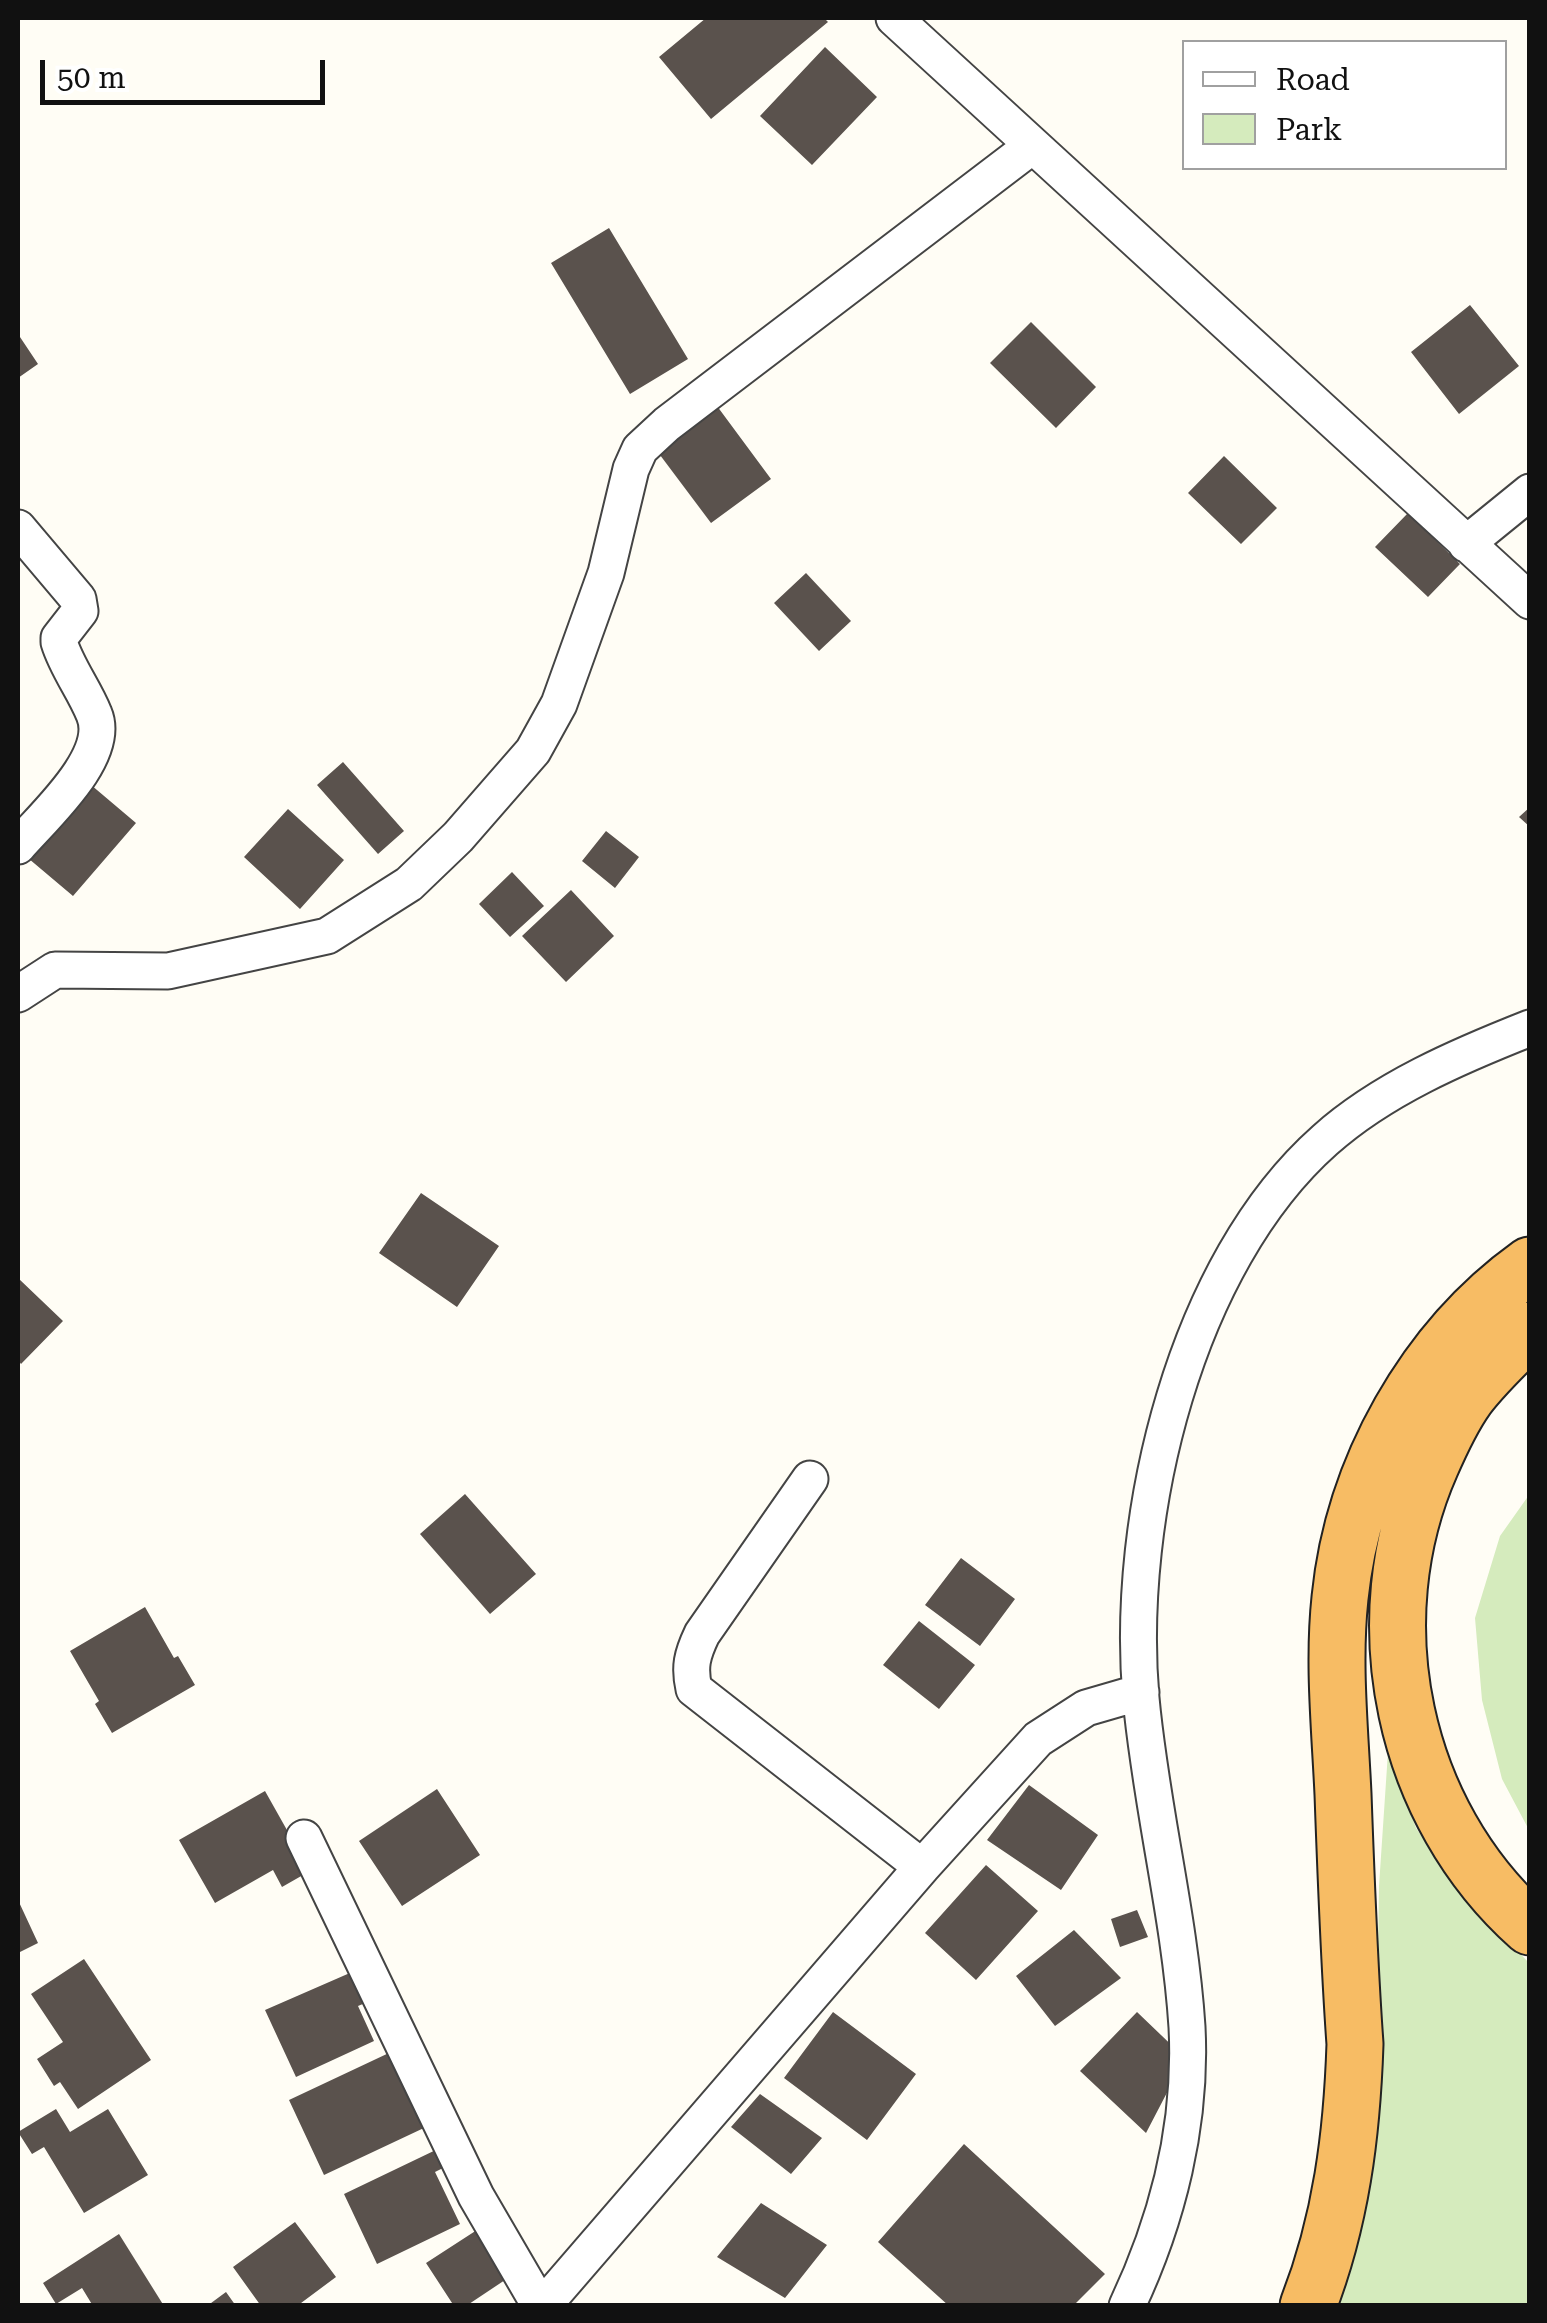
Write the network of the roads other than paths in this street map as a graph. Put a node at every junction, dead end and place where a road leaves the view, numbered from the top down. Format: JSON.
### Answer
{"nodes":[{"id":1,"x":894,"y":18,"type":"edge"},
{"id":2,"x":1032,"y":146,"type":"junction"},
{"id":3,"x":1530,"y":492,"type":"edge"},
{"id":4,"x":18,"y":528,"type":"edge"},
{"id":5,"x":1466,"y":544,"type":"junction"},
{"id":6,"x":1530,"y":602,"type":"edge"},
{"id":7,"x":18,"y":846,"type":"edge"},
{"id":8,"x":18,"y":994,"type":"edge"},
{"id":9,"x":1530,"y":1028,"type":"edge"},
{"id":10,"x":1530,"y":1265,"type":"edge"},
{"id":11,"x":1530,"y":1330,"type":"edge"},
{"id":12,"x":810,"y":1479,"type":"dead end"},
{"id":13,"x":1141,"y":1692,"type":"junction"},
{"id":14,"x":304,"y":1838,"type":"dead end"},
{"id":15,"x":922,"y":1867,"type":"junction"},
{"id":16,"x":1530,"y":1927,"type":"edge"},
{"id":17,"x":542,"y":2306,"type":"edge"},
{"id":18,"x":1128,"y":2306,"type":"edge"},
{"id":19,"x":1308,"y":2306,"type":"edge"}],
"edges":[{"from":1,"to":2,"type":"street"},
{"from":2,"to":5,"type":"street"},
{"from":2,"to":8,"type":"street"},
{"from":3,"to":5,"type":"street"},
{"from":4,"to":7,"type":"street"},
{"from":5,"to":6,"type":"street"},
{"from":9,"to":13,"type":"street"},
{"from":10,"to":19,"type":"highway"},
{"from":11,"to":16,"type":"highway"},
{"from":12,"to":15,"type":"street"},
{"from":13,"to":15,"type":"street"},
{"from":13,"to":18,"type":"street"},
{"from":14,"to":17,"type":"street"},
{"from":15,"to":17,"type":"street"}]}
